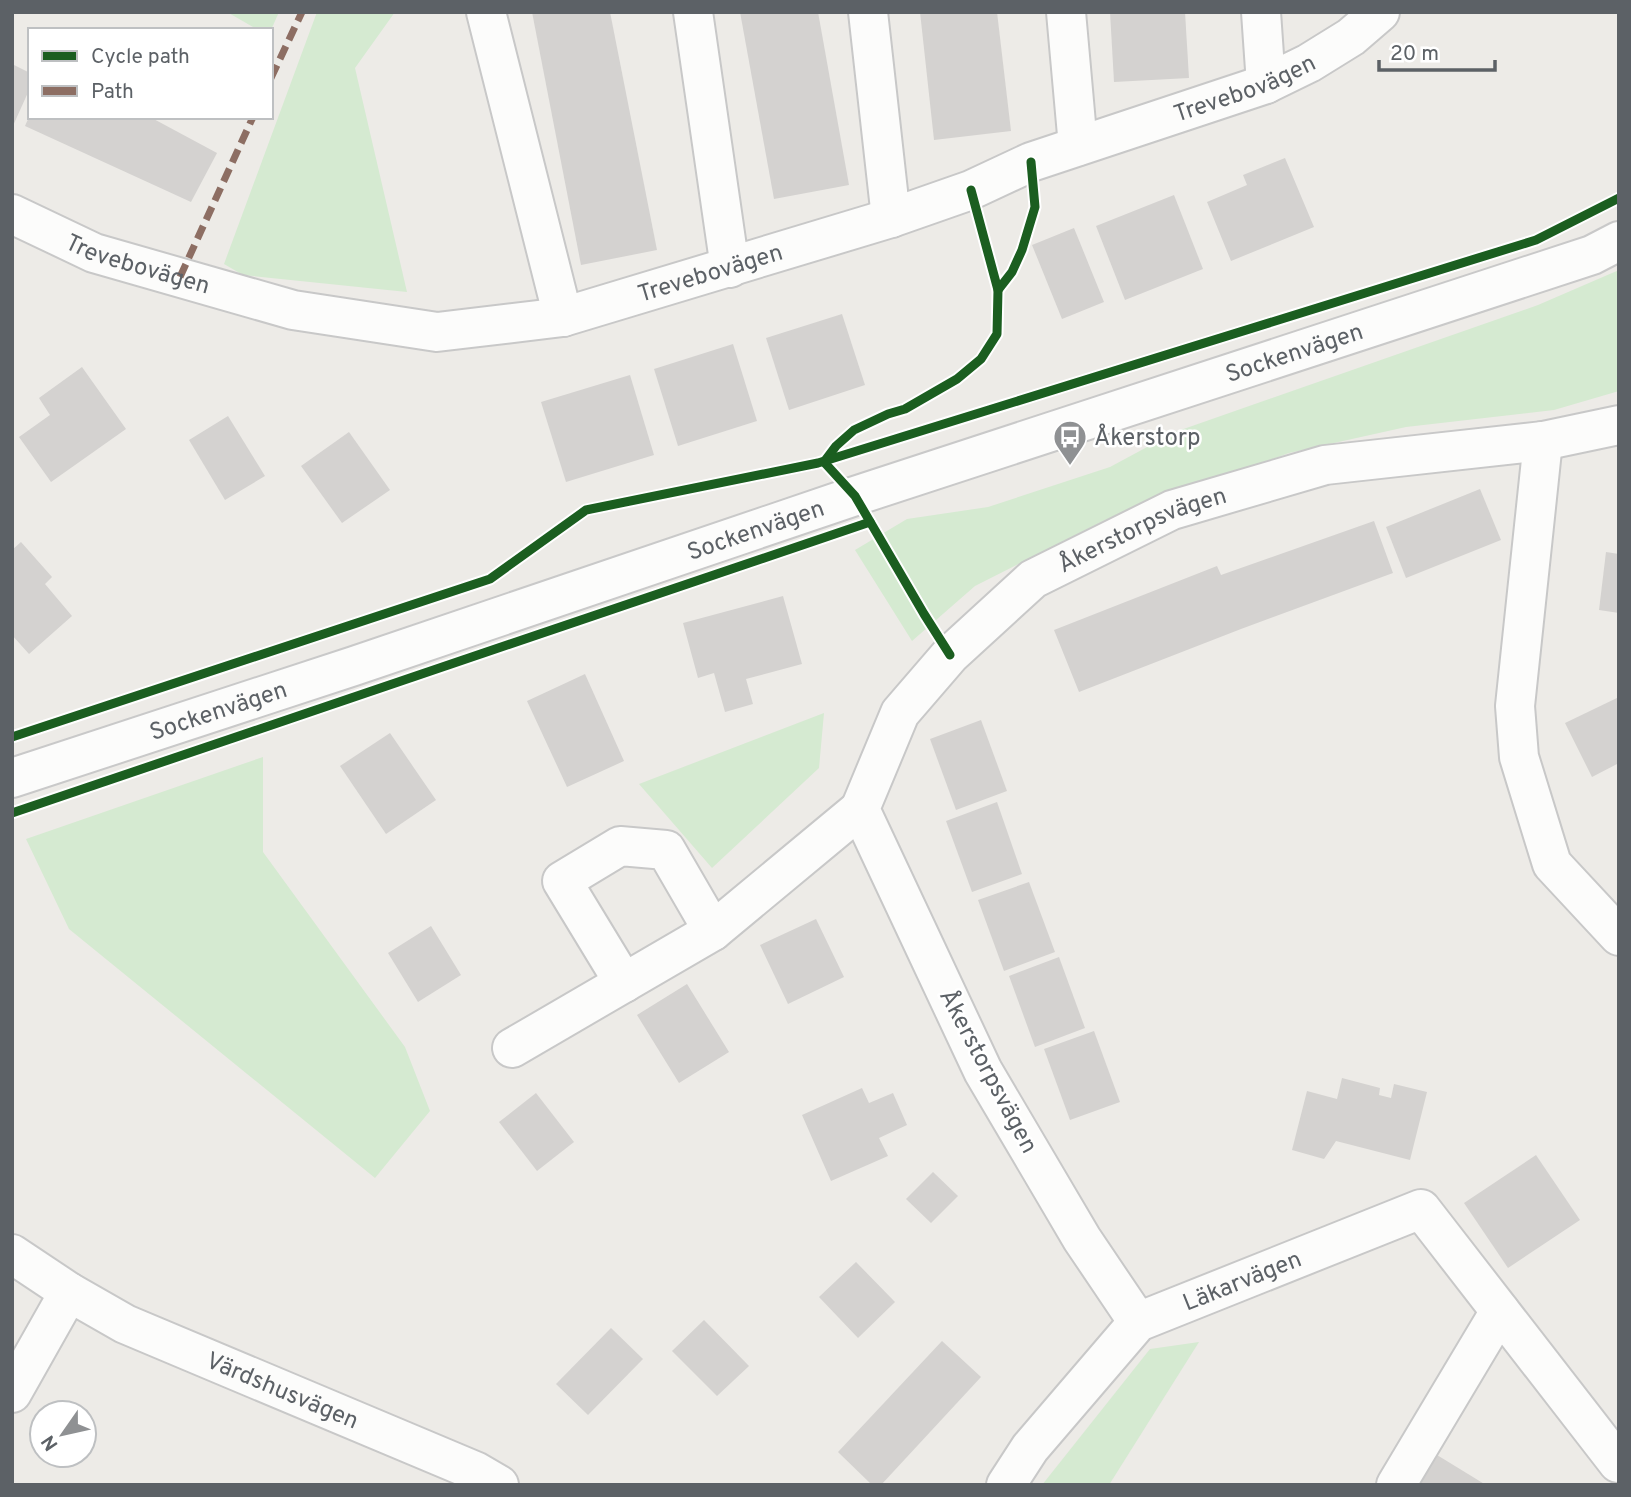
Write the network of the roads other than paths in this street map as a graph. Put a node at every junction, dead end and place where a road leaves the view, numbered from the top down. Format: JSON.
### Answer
{"nodes":[{"id":1,"x":486,"y":12,"type":"edge"},
{"id":2,"x":693,"y":12,"type":"edge"},
{"id":3,"x":868,"y":12,"type":"edge"},
{"id":4,"x":1066,"y":12,"type":"edge"},
{"id":5,"x":1261,"y":12,"type":"edge"},
{"id":6,"x":1380,"y":12,"type":"edge"},
{"id":7,"x":1266,"y":84,"type":"junction"},
{"id":8,"x":1078,"y":146,"type":"junction"},
{"id":9,"x":12,"y":214,"type":"edge"},
{"id":10,"x":891,"y":218,"type":"junction"},
{"id":11,"x":1619,"y":241,"type":"edge"},
{"id":12,"x":730,"y":268,"type":"junction"},
{"id":13,"x":563,"y":317,"type":"junction"},
{"id":14,"x":1619,"y":425,"type":"edge"},
{"id":15,"x":1543,"y":441,"type":"junction"},
{"id":16,"x":12,"y":778,"type":"edge"},
{"id":17,"x":860,"y":809,"type":"junction"},
{"id":18,"x":713,"y":931,"type":"junction"},
{"id":19,"x":1619,"y":936,"type":"edge"},
{"id":20,"x":624,"y":983,"type":"junction"},
{"id":21,"x":512,"y":1048,"type":"dead end"},
{"id":22,"x":12,"y":1254,"type":"edge"},
{"id":23,"x":69,"y":1292,"type":"junction"},
{"id":24,"x":1500,"y":1311,"type":"junction"},
{"id":25,"x":1138,"y":1322,"type":"junction"},
{"id":26,"x":12,"y":1392,"type":"edge"},
{"id":27,"x":1618,"y":1463,"type":"edge"},
{"id":28,"x":499,"y":1485,"type":"edge"},
{"id":29,"x":1006,"y":1485,"type":"edge"},
{"id":30,"x":1396,"y":1485,"type":"edge"}],
"edges":[{"from":1,"to":13,"type":"street"},
{"from":2,"to":12,"type":"street"},
{"from":3,"to":10,"type":"street"},
{"from":4,"to":8,"type":"street"},
{"from":5,"to":7,"type":"street"},
{"from":6,"to":7,"type":"street","name":"Trevebovägen"},
{"from":7,"to":8,"type":"street","name":"Trevebovägen"},
{"from":8,"to":10,"type":"street","name":"Trevebovägen"},
{"from":9,"to":13,"type":"street","name":"Trevebovägen"},
{"from":10,"to":12,"type":"street","name":"Trevebovägen"},
{"from":11,"to":16,"type":"street","name":"Sockenvägen"},
{"from":12,"to":13,"type":"street","name":"Trevebovägen"},
{"from":14,"to":15,"type":"street","name":"Åkerstorpsvägen"},
{"from":15,"to":17,"type":"street","name":"Åkerstorpsvägen"},
{"from":15,"to":19,"type":"street"},
{"from":17,"to":18,"type":"street","name":"Åkerstorpsvägen"},
{"from":17,"to":25,"type":"street","name":"Åkerstorpsvägen"},
{"from":18,"to":20,"type":"street","name":"Åkerstorpsvägen"},
{"from":18,"to":20,"type":"street"},
{"from":20,"to":21,"type":"street","name":"Åkerstorpsvägen"},
{"from":22,"to":23,"type":"street","name":"Värdshusvägen"},
{"from":23,"to":26,"type":"street"},
{"from":23,"to":28,"type":"street","name":"Värdshusvägen"},
{"from":24,"to":25,"type":"street","name":"Läkarvägen"},
{"from":24,"to":27,"type":"street","name":"Läkarvägen"},
{"from":24,"to":30,"type":"street"},
{"from":25,"to":29,"type":"street","name":"Läkarvägen"}]}
